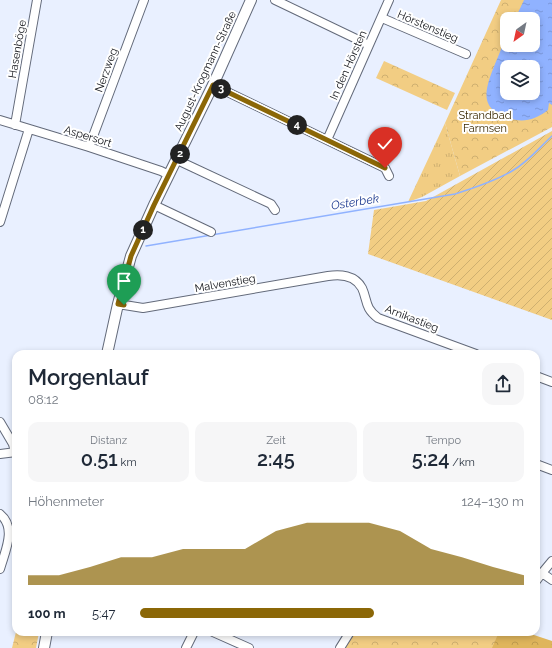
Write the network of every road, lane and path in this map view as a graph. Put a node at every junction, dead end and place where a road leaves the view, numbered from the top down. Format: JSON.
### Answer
{"nodes":[{"id":1,"x":37,"y":0,"type":"edge"},
{"id":2,"x":144,"y":0,"type":"edge"},
{"id":3,"x":251,"y":0,"type":"edge"},
{"id":4,"x":275,"y":0,"type":"edge"},
{"id":5,"x":389,"y":0,"type":"edge"},
{"id":6,"x":382,"y":18,"type":"junction"},
{"id":7,"x":369,"y":45,"type":"junction"},
{"id":8,"x":466,"y":54,"type":"dead end"},
{"id":9,"x":213,"y":85,"type":"junction"},
{"id":10,"x":0,"y":120,"type":"edge"},
{"id":11,"x":16,"y":125,"type":"junction"},
{"id":12,"x":29,"y":129,"type":"junction"},
{"id":13,"x":327,"y":140,"type":"junction"},
{"id":14,"x":90,"y":147,"type":"junction"},
{"id":15,"x":177,"y":160,"type":"junction"},
{"id":16,"x":170,"y":175,"type":"junction"},
{"id":17,"x":389,"y":176,"type":"dead end"},
{"id":18,"x":154,"y":205,"type":"junction"},
{"id":19,"x":276,"y":210,"type":"dead end"},
{"id":20,"x":0,"y":222,"type":"edge"},
{"id":21,"x":211,"y":232,"type":"dead end"},
{"id":22,"x":335,"y":275,"type":"joint"},
{"id":23,"x":118,"y":304,"type":"junction"},
{"id":24,"x":108,"y":350,"type":"edge"},
{"id":25,"x":465,"y":350,"type":"edge"},
{"id":26,"x":540,"y":378,"type":"edge"},
{"id":27,"x":552,"y":382,"type":"edge"},
{"id":28,"x":0,"y":422,"type":"edge"},
{"id":29,"x":12,"y":442,"type":"edge"},
{"id":30,"x":12,"y":452,"type":"edge"},
{"id":31,"x":0,"y":454,"type":"edge"},
{"id":32,"x":540,"y":466,"type":"edge"},
{"id":33,"x":552,"y":470,"type":"edge"},
{"id":34,"x":0,"y":514,"type":"edge"},
{"id":35,"x":552,"y":560,"type":"edge"},
{"id":36,"x":0,"y":569,"type":"edge"},
{"id":37,"x":542,"y":572,"type":"junction"},
{"id":38,"x":540,"y":575,"type":"edge"},
{"id":39,"x":552,"y":580,"type":"edge"},
{"id":40,"x":47,"y":636,"type":"edge"},
{"id":41,"x":192,"y":636,"type":"edge"},
{"id":42,"x":222,"y":636,"type":"edge"},
{"id":43,"x":348,"y":636,"type":"edge"},
{"id":44,"x":44,"y":648,"type":"edge"},
{"id":45,"x":186,"y":648,"type":"edge"},
{"id":46,"x":249,"y":648,"type":"edge"},
{"id":47,"x":340,"y":648,"type":"edge"}],
"edges":[{"from":1,"to":11,"type":"street","name":"Hasenböge"},
{"from":2,"to":14,"type":"street","name":"Nerzweg"},
{"from":3,"to":9,"type":"main road","name":"August-Krogmann-Straße"},
{"from":4,"to":7,"type":"street"},
{"from":5,"to":6,"type":"street","name":"In den Hörsten"},
{"from":6,"to":7,"type":"street","name":"In den Hörsten"},
{"from":6,"to":8,"type":"street","name":"Hörstenstieg"},
{"from":7,"to":13,"type":"street","name":"In den Hörsten"},
{"from":9,"to":13,"type":"street"},
{"from":9,"to":15,"type":"main road","name":"August-Krogmann-Straße"},
{"from":10,"to":11,"type":"street","name":"Aspersort"},
{"from":11,"to":12,"type":"street","name":"Aspersort"},
{"from":12,"to":14,"type":"street","name":"Aspersort"},
{"from":12,"to":20,"type":"street"},
{"from":13,"to":17,"type":"street"},
{"from":14,"to":16,"type":"street","name":"Aspersort"},
{"from":15,"to":16,"type":"main road","name":"August-Krogmann-Straße"},
{"from":15,"to":19,"type":"street"},
{"from":16,"to":18,"type":"main road","name":"August-Krogmann-Straße"},
{"from":18,"to":21,"type":"street"},
{"from":18,"to":23,"type":"main road","name":"August-Krogmann-Straße"},
{"from":22,"to":23,"type":"street","name":"Malvenstieg"},
{"from":22,"to":25,"type":"street","name":"Arnikastieg"},
{"from":23,"to":24,"type":"main road","name":"August-Krogmann-Straße"},
{"from":26,"to":27,"type":"street"},
{"from":28,"to":29,"type":"street"},
{"from":30,"to":31,"type":"street"},
{"from":32,"to":33,"type":"street"},
{"from":34,"to":36,"type":"street"},
{"from":35,"to":37,"type":"street"},
{"from":37,"to":38,"type":"street"},
{"from":37,"to":39,"type":"street"},
{"from":40,"to":44,"type":"main road"},
{"from":41,"to":45,"type":"street"},
{"from":42,"to":46,"type":"street"},
{"from":43,"to":47,"type":"street"}]}
